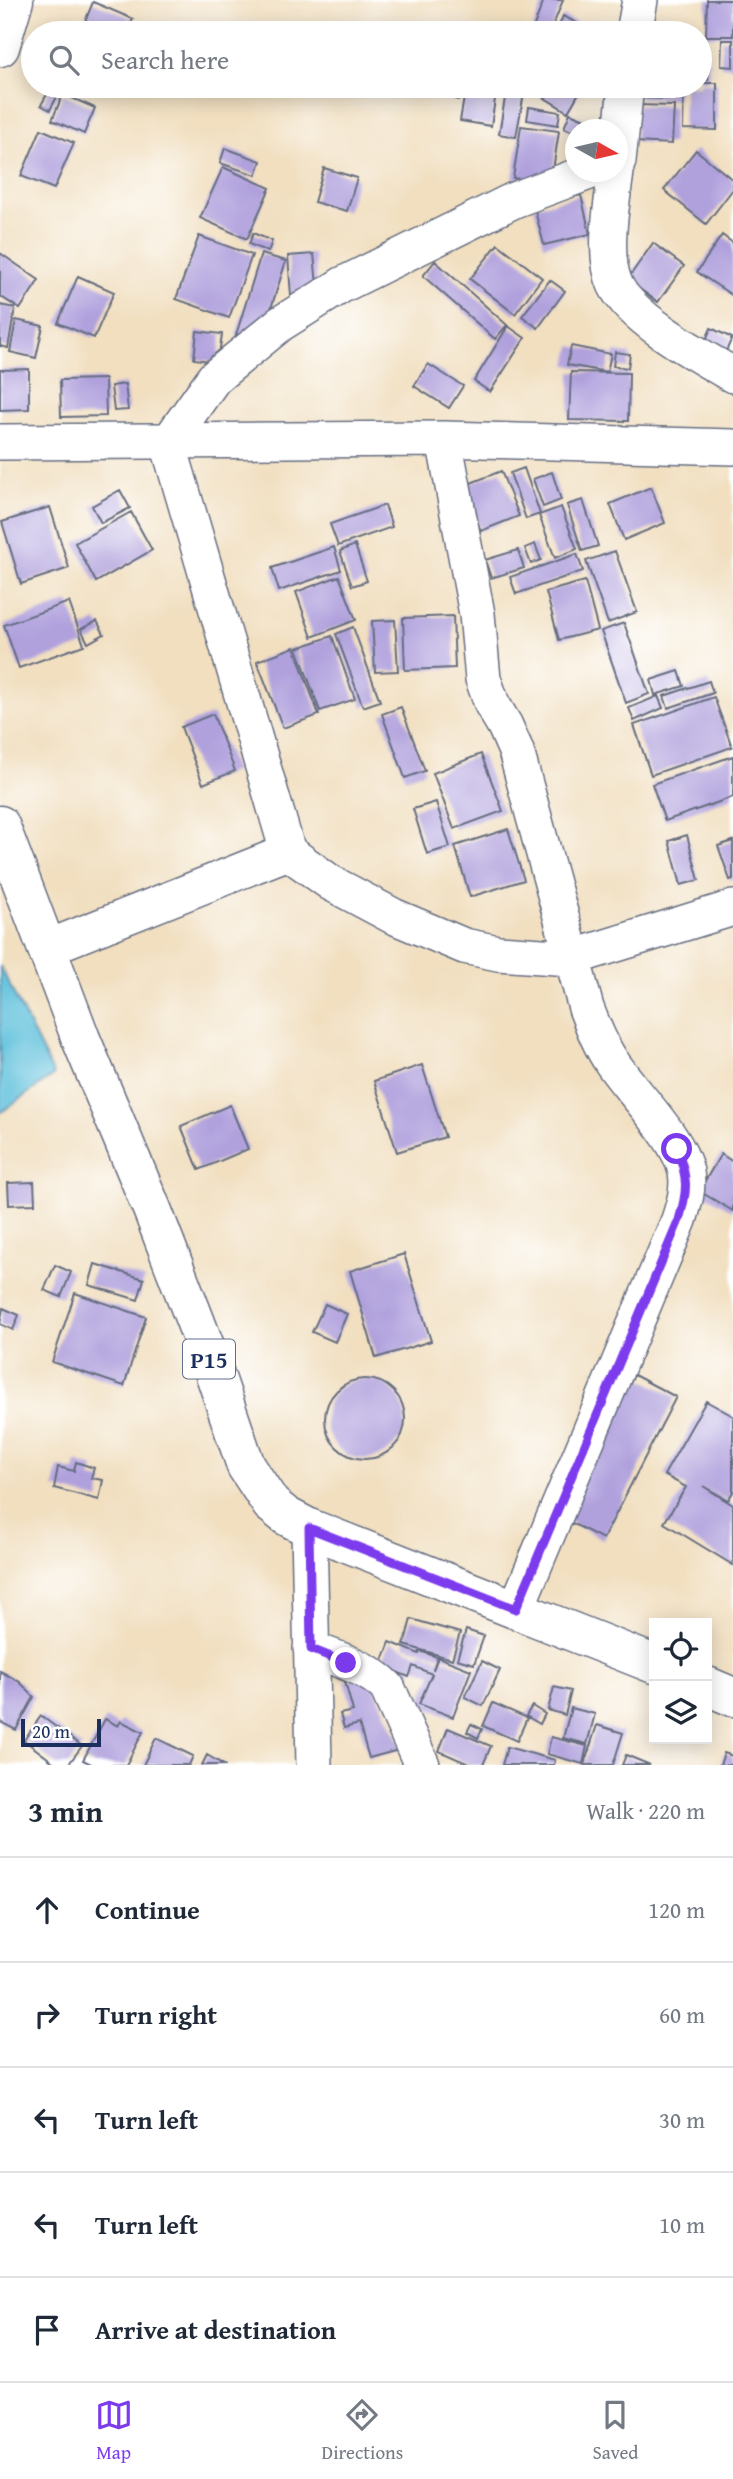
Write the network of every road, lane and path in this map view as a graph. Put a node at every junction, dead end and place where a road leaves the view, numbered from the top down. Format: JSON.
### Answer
{"nodes":[{"id":1,"x":14,"y":0,"type":"edge"},
{"id":2,"x":640,"y":0,"type":"edge"},
{"id":3,"x":637,"y":21,"type":"edge"},
{"id":4,"x":0,"y":47,"type":"edge"},
{"id":5,"x":625,"y":98,"type":"edge"},
{"id":6,"x":622,"y":119,"type":"edge"},
{"id":7,"x":565,"y":181,"type":"edge"},
{"id":8,"x":615,"y":182,"type":"edge"},
{"id":9,"x":733,"y":375,"type":"edge"},
{"id":10,"x":444,"y":439,"type":"junction"},
{"id":11,"x":0,"y":442,"type":"edge"},
{"id":12,"x":168,"y":443,"type":"junction"},
{"id":13,"x":733,"y":447,"type":"edge"},
{"id":14,"x":0,"y":824,"type":"edge"},
{"id":15,"x":288,"y":852,"type":"junction"},
{"id":16,"x":733,"y":908,"type":"edge"},
{"id":17,"x":47,"y":948,"type":"junction"},
{"id":18,"x":571,"y":958,"type":"junction"},
{"id":19,"x":309,"y":1528,"type":"junction"},
{"id":20,"x":516,"y":1609,"type":"junction"},
{"id":21,"x":311,"y":1649,"type":"junction"},
{"id":22,"x":649,"y":1662,"type":"edge"},
{"id":23,"x":712,"y":1688,"type":"edge"},
{"id":24,"x":733,"y":1697,"type":"edge"},
{"id":25,"x":314,"y":1765,"type":"edge"},
{"id":26,"x":422,"y":1765,"type":"edge"}],
"edges":[{"from":1,"to":4,"type":"main road"},
{"from":2,"to":3,"type":"street"},
{"from":5,"to":6,"type":"street"},
{"from":7,"to":12,"type":"street"},
{"from":8,"to":9,"type":"street"},
{"from":10,"to":12,"type":"street"},
{"from":10,"to":13,"type":"street"},
{"from":10,"to":18,"type":"street"},
{"from":11,"to":12,"type":"street"},
{"from":12,"to":15,"type":"street"},
{"from":14,"to":17,"type":"main road","number":"P15"},
{"from":15,"to":17,"type":"street"},
{"from":15,"to":18,"type":"street"},
{"from":16,"to":18,"type":"street"},
{"from":17,"to":19,"type":"main road","number":"P15"},
{"from":18,"to":20,"type":"street"},
{"from":19,"to":20,"type":"main road","number":"P15"},
{"from":19,"to":21,"type":"street"},
{"from":20,"to":22,"type":"main road","number":"P15"},
{"from":21,"to":25,"type":"street"},
{"from":21,"to":26,"type":"street"},
{"from":23,"to":24,"type":"main road"}]}
